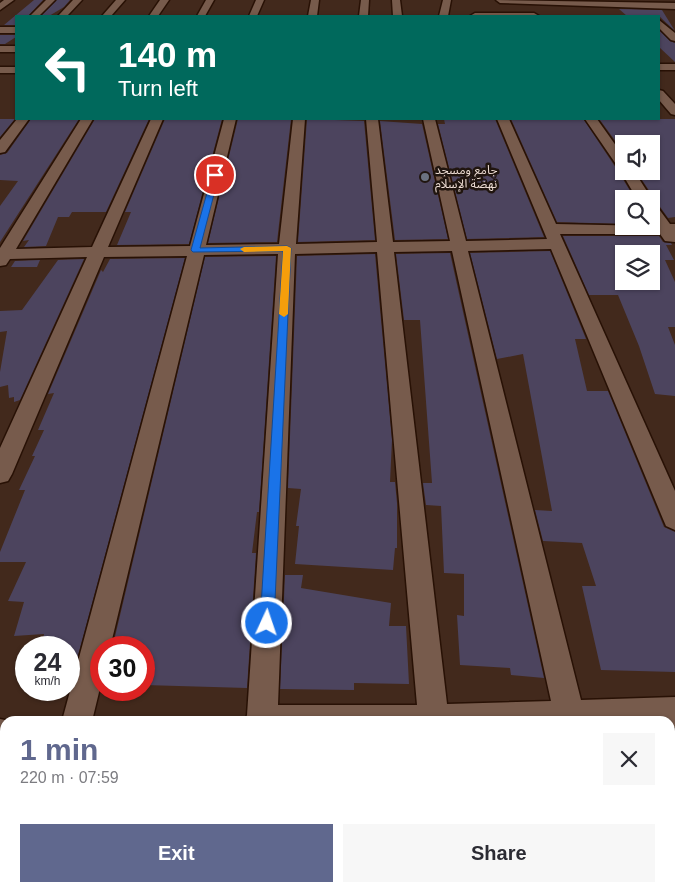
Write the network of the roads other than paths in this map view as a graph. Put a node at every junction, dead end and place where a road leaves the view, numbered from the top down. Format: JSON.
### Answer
{"nodes":[{"id":1,"x":10,"y":0,"type":"edge"},
{"id":2,"x":51,"y":0,"type":"edge"},
{"id":3,"x":78,"y":0,"type":"edge"},
{"id":4,"x":121,"y":0,"type":"edge"},
{"id":5,"x":165,"y":0,"type":"edge"},
{"id":6,"x":210,"y":0,"type":"edge"},
{"id":7,"x":260,"y":0,"type":"edge"},
{"id":8,"x":315,"y":0,"type":"edge"},
{"id":9,"x":364,"y":0,"type":"edge"},
{"id":10,"x":396,"y":0,"type":"edge"},
{"id":11,"x":447,"y":0,"type":"edge"},
{"id":12,"x":490,"y":0,"type":"edge"},
{"id":13,"x":500,"y":0,"type":"edge"},
{"id":14,"x":550,"y":2,"type":"edge"},
{"id":15,"x":640,"y":6,"type":"junction"},
{"id":16,"x":675,"y":6,"type":"edge"},
{"id":17,"x":0,"y":7,"type":"edge"},
{"id":18,"x":35,"y":15,"type":"edge"},
{"id":19,"x":63,"y":15,"type":"edge"},
{"id":20,"x":107,"y":15,"type":"edge"},
{"id":21,"x":154,"y":15,"type":"edge"},
{"id":22,"x":201,"y":15,"type":"edge"},
{"id":23,"x":253,"y":15,"type":"edge"},
{"id":24,"x":313,"y":15,"type":"edge"},
{"id":25,"x":364,"y":15,"type":"edge"},
{"id":26,"x":398,"y":15,"type":"edge"},
{"id":27,"x":444,"y":15,"type":"edge"},
{"id":28,"x":496,"y":15,"type":"edge"},
{"id":29,"x":558,"y":15,"type":"edge"},
{"id":30,"x":650,"y":15,"type":"edge"},
{"id":31,"x":660,"y":25,"type":"edge"},
{"id":32,"x":0,"y":30,"type":"edge"},
{"id":33,"x":15,"y":30,"type":"edge"},
{"id":34,"x":672,"y":43,"type":"edge"},
{"id":35,"x":0,"y":49,"type":"edge"},
{"id":36,"x":15,"y":49,"type":"edge"},
{"id":37,"x":660,"y":67,"type":"edge"},
{"id":38,"x":675,"y":67,"type":"edge"},
{"id":39,"x":0,"y":70,"type":"edge"},
{"id":40,"x":15,"y":70,"type":"edge"},
{"id":41,"x":660,"y":94,"type":"edge"},
{"id":42,"x":675,"y":111,"type":"edge"},
{"id":43,"x":21,"y":120,"type":"edge"},
{"id":44,"x":86,"y":120,"type":"edge"},
{"id":45,"x":157,"y":120,"type":"edge"},
{"id":46,"x":230,"y":120,"type":"edge"},
{"id":47,"x":298,"y":120,"type":"edge"},
{"id":48,"x":372,"y":120,"type":"edge"},
{"id":49,"x":429,"y":120,"type":"edge"},
{"id":50,"x":503,"y":120,"type":"edge"},
{"id":51,"x":593,"y":120,"type":"edge"},
{"id":52,"x":0,"y":149,"type":"edge"},
{"id":53,"x":615,"y":154,"type":"edge"},
{"id":54,"x":660,"y":218,"type":"edge"},
{"id":55,"x":670,"y":229,"type":"edge"},
{"id":56,"x":554,"y":237,"type":"junction"},
{"id":57,"x":675,"y":244,"type":"edge"},
{"id":58,"x":459,"y":246,"type":"junction"},
{"id":59,"x":385,"y":247,"type":"junction"},
{"id":60,"x":287,"y":248,"type":"junction"},
{"id":61,"x":196,"y":250,"type":"junction"},
{"id":62,"x":100,"y":251,"type":"junction"},
{"id":63,"x":3,"y":258,"type":"edge"},
{"id":64,"x":0,"y":474,"type":"edge"},
{"id":65,"x":675,"y":519,"type":"edge"},
{"id":66,"x":675,"y":712,"type":"edge"},
{"id":67,"x":78,"y":716,"type":"edge"},
{"id":68,"x":262,"y":716,"type":"edge"},
{"id":69,"x":433,"y":716,"type":"edge"},
{"id":70,"x":570,"y":716,"type":"edge"},
{"id":71,"x":605,"y":716,"type":"edge"}],
"edges":[{"from":1,"to":17,"type":"street"},
{"from":2,"to":18,"type":"street"},
{"from":3,"to":19,"type":"street"},
{"from":4,"to":20,"type":"street"},
{"from":5,"to":21,"type":"street"},
{"from":6,"to":22,"type":"street"},
{"from":7,"to":23,"type":"street"},
{"from":8,"to":24,"type":"street"},
{"from":9,"to":25,"type":"street"},
{"from":10,"to":26,"type":"street"},
{"from":11,"to":27,"type":"street"},
{"from":12,"to":28,"type":"street"},
{"from":13,"to":14,"type":"street"},
{"from":14,"to":15,"type":"street"},
{"from":14,"to":29,"type":"street"},
{"from":15,"to":16,"type":"street"},
{"from":15,"to":30,"type":"street"},
{"from":31,"to":34,"type":"street"},
{"from":32,"to":33,"type":"street"},
{"from":35,"to":36,"type":"street"},
{"from":37,"to":38,"type":"street"},
{"from":39,"to":40,"type":"street"},
{"from":41,"to":42,"type":"street"},
{"from":43,"to":52,"type":"street"},
{"from":44,"to":63,"type":"street"},
{"from":45,"to":62,"type":"street"},
{"from":46,"to":61,"type":"street"},
{"from":47,"to":60,"type":"street"},
{"from":48,"to":59,"type":"street"},
{"from":49,"to":58,"type":"street"},
{"from":50,"to":56,"type":"street"},
{"from":51,"to":53,"type":"street"},
{"from":54,"to":55,"type":"street"},
{"from":55,"to":56,"type":"street"},
{"from":55,"to":57,"type":"street"},
{"from":56,"to":58,"type":"street"},
{"from":56,"to":65,"type":"street"},
{"from":58,"to":59,"type":"street"},
{"from":58,"to":70,"type":"street"},
{"from":59,"to":60,"type":"street"},
{"from":59,"to":69,"type":"street"},
{"from":60,"to":61,"type":"street"},
{"from":60,"to":68,"type":"street"},
{"from":61,"to":62,"type":"street"},
{"from":61,"to":67,"type":"street"},
{"from":62,"to":63,"type":"street"},
{"from":62,"to":64,"type":"street"},
{"from":66,"to":71,"type":"street"}]}
